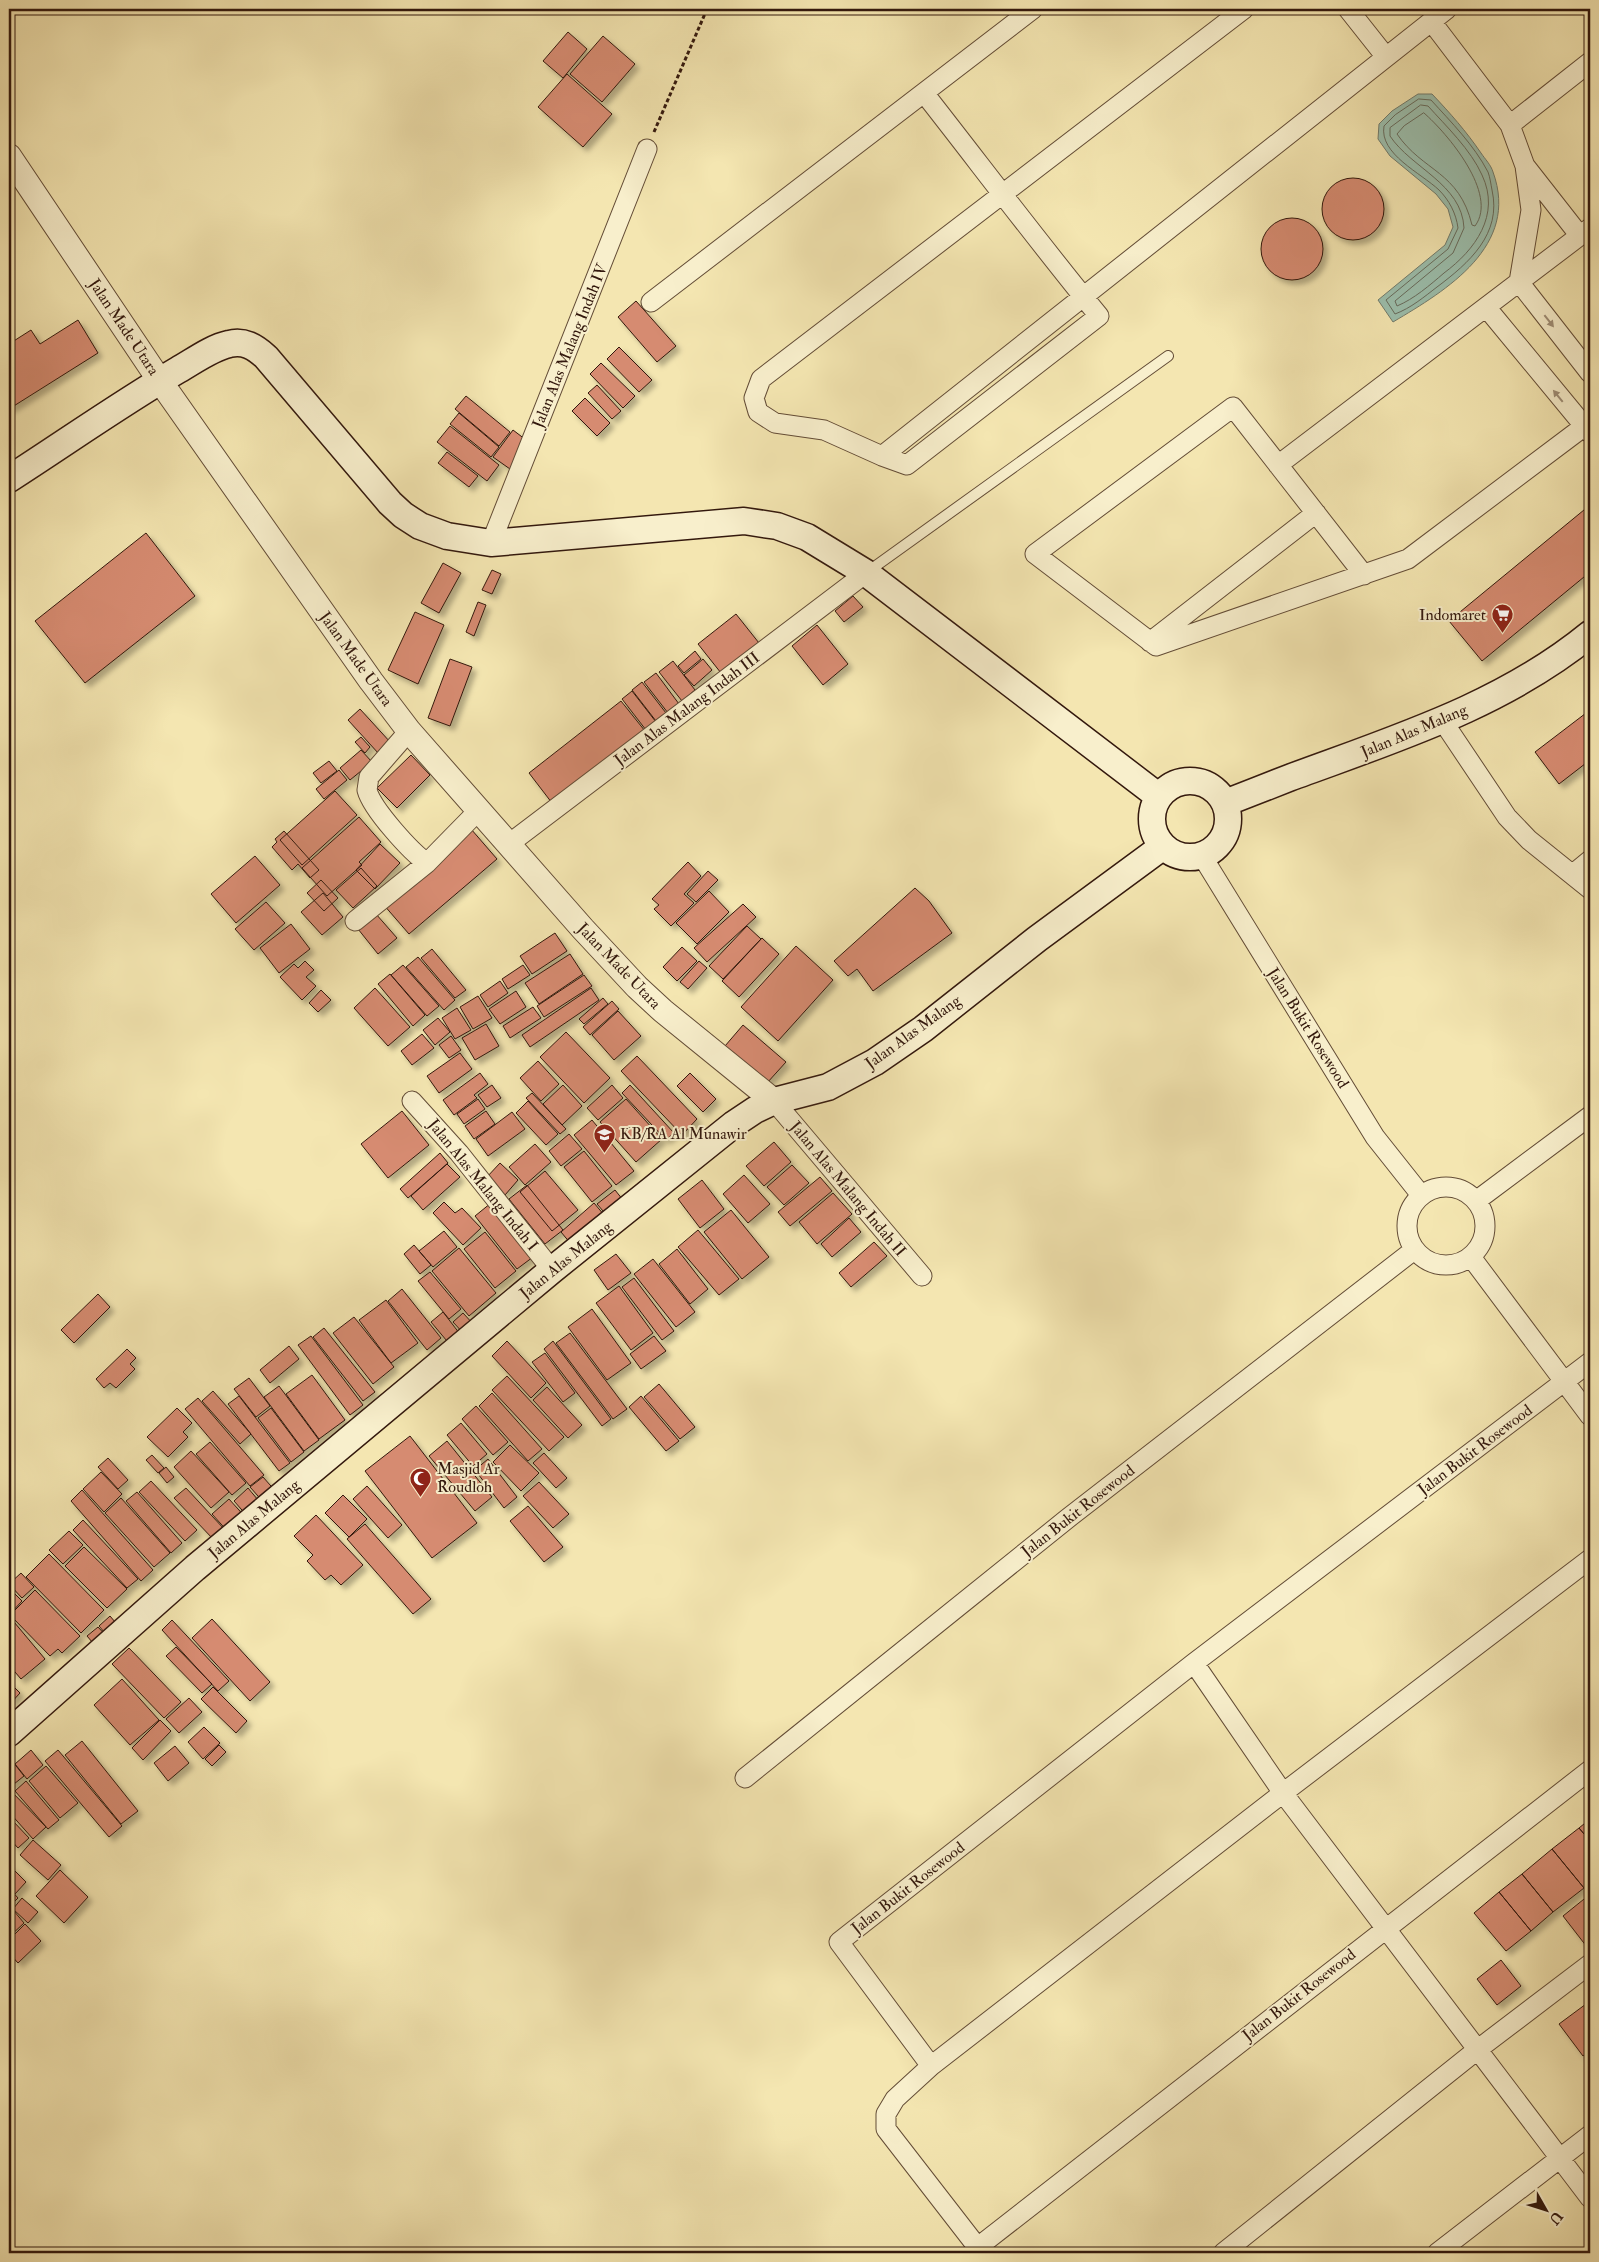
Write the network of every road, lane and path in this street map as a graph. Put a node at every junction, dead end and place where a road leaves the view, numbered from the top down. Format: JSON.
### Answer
{"nodes":[{"id":1,"x":707,"y":9,"type":"edge"},
{"id":2,"x":1034,"y":9,"type":"edge"},
{"id":3,"x":1244,"y":9,"type":"edge"},
{"id":4,"x":1348,"y":9,"type":"edge"},
{"id":5,"x":1447,"y":9,"type":"edge"},
{"id":6,"x":1431,"y":21,"type":"junction"},
{"id":7,"x":1386,"y":57,"type":"junction"},
{"id":8,"x":1590,"y":62,"type":"edge"},
{"id":9,"x":924,"y":93,"type":"junction"},
{"id":10,"x":1510,"y":125,"type":"junction"},
{"id":11,"x":647,"y":149,"type":"joint"},
{"id":12,"x":9,"y":156,"type":"edge"},
{"id":13,"x":1525,"y":166,"type":"junction"},
{"id":14,"x":1003,"y":194,"type":"junction"},
{"id":15,"x":1585,"y":232,"type":"edge"},
{"id":16,"x":1519,"y":282,"type":"junction"},
{"id":17,"x":1083,"y":296,"type":"junction"},
{"id":18,"x":651,"y":302,"type":"dead end"},
{"id":19,"x":1486,"y":307,"type":"junction"},
{"id":20,"x":1168,"y":356,"type":"dead end"},
{"id":21,"x":1590,"y":373,"type":"edge"},
{"id":22,"x":160,"y":381,"type":"junction"},
{"id":23,"x":1588,"y":427,"type":"edge"},
{"id":24,"x":882,"y":456,"type":"junction"},
{"id":25,"x":1278,"y":465,"type":"junction"},
{"id":26,"x":9,"y":479,"type":"edge"},
{"id":27,"x":1316,"y":513,"type":"junction"},
{"id":28,"x":491,"y":543,"type":"junction"},
{"id":29,"x":866,"y":573,"type":"junction"},
{"id":30,"x":1364,"y":575,"type":"junction"},
{"id":31,"x":1590,"y":634,"type":"edge"},
{"id":32,"x":1150,"y":642,"type":"junction"},
{"id":33,"x":1442,"y":720,"type":"junction"},
{"id":34,"x":409,"y":731,"type":"junction"},
{"id":35,"x":1158,"y":796,"type":"junction"},
{"id":36,"x":1225,"y":803,"type":"junction"},
{"id":37,"x":478,"y":811,"type":"junction"},
{"id":38,"x":509,"y":844,"type":"junction"},
{"id":39,"x":1162,"y":846,"type":"junction"},
{"id":40,"x":1202,"y":856,"type":"junction"},
{"id":41,"x":1590,"y":860,"type":"edge"},
{"id":42,"x":427,"y":863,"type":"junction"},
{"id":43,"x":1572,"y":874,"type":"junction"},
{"id":44,"x":1590,"y":889,"type":"edge"},
{"id":45,"x":355,"y":921,"type":"dead end"},
{"id":46,"x":412,"y":1100,"type":"dead end"},
{"id":47,"x":774,"y":1101,"type":"junction"},
{"id":48,"x":1590,"y":1116,"type":"edge"},
{"id":49,"x":1421,"y":1195,"type":"junction"},
{"id":50,"x":1476,"y":1201,"type":"junction"},
{"id":51,"x":1414,"y":1250,"type":"junction"},
{"id":52,"x":1471,"y":1257,"type":"junction"},
{"id":53,"x":552,"y":1270,"type":"junction"},
{"id":54,"x":922,"y":1276,"type":"dead end"},
{"id":55,"x":1590,"y":1362,"type":"edge"},
{"id":56,"x":1565,"y":1382,"type":"junction"},
{"id":57,"x":1590,"y":1416,"type":"edge"},
{"id":58,"x":1590,"y":1559,"type":"edge"},
{"id":59,"x":1194,"y":1664,"type":"junction"},
{"id":60,"x":9,"y":1733,"type":"edge"},
{"id":61,"x":1590,"y":1770,"type":"edge"},
{"id":62,"x":745,"y":1778,"type":"dead end"},
{"id":63,"x":1283,"y":1793,"type":"junction"},
{"id":64,"x":1384,"y":1929,"type":"junction"},
{"id":65,"x":1590,"y":1964,"type":"edge"},
{"id":66,"x":1477,"y":2050,"type":"junction"},
{"id":67,"x":931,"y":2066,"type":"junction"},
{"id":68,"x":1590,"y":2134,"type":"edge"},
{"id":69,"x":1560,"y":2157,"type":"junction"},
{"id":70,"x":1590,"y":2198,"type":"edge"},
{"id":71,"x":980,"y":2250,"type":"edge"},
{"id":72,"x":1223,"y":2253,"type":"edge"},
{"id":73,"x":1437,"y":2253,"type":"edge"}],
"edges":[{"from":1,"to":11,"type":"path"},
{"from":2,"to":9,"type":"street"},
{"from":3,"to":14,"type":"street"},
{"from":4,"to":7,"type":"street"},
{"from":5,"to":6,"type":"street"},
{"from":6,"to":7,"type":"street"},
{"from":6,"to":10,"type":"street"},
{"from":7,"to":17,"type":"street"},
{"from":8,"to":10,"type":"street"},
{"from":9,"to":14,"type":"street"},
{"from":9,"to":18,"type":"street"},
{"from":10,"to":13,"type":"street"},
{"from":11,"to":28,"type":"street","name":"Jalan Alas Malang Indah IV"},
{"from":12,"to":22,"type":"street","name":"Jalan Made Utara"},
{"from":13,"to":15,"type":"street"},
{"from":13,"to":16,"type":"street"},
{"from":14,"to":17,"type":"street"},
{"from":14,"to":24,"type":"street"},
{"from":15,"to":16,"type":"street"},
{"from":16,"to":19,"type":"street"},
{"from":16,"to":21,"type":"street","one_way":true},
{"from":17,"to":24,"type":"street"},
{"from":17,"to":24,"type":"street"},
{"from":23,"to":19,"type":"street","one_way":true},
{"from":19,"to":25,"type":"street"},
{"from":20,"to":29,"type":"lane"},
{"from":22,"to":26,"type":"main road"},
{"from":22,"to":28,"type":"main road"},
{"from":22,"to":34,"type":"street","name":"Jalan Made Utara"},
{"from":23,"to":30,"type":"street"},
{"from":25,"to":27,"type":"street"},
{"from":25,"to":32,"type":"street"},
{"from":27,"to":30,"type":"street"},
{"from":27,"to":32,"type":"street"},
{"from":28,"to":29,"type":"main road"},
{"from":29,"to":35,"type":"main road"},
{"from":29,"to":38,"type":"street","name":"Jalan Alas Malang Indah III"},
{"from":30,"to":32,"type":"street"},
{"from":31,"to":33,"type":"main road","name":"Jalan Alas Malang"},
{"from":33,"to":36,"type":"main road","name":"Jalan Alas Malang"},
{"from":33,"to":43,"type":"street"},
{"from":34,"to":37,"type":"street","name":"Jalan Made Utara"},
{"from":34,"to":42,"type":"street"},
{"from":35,"to":36,"type":"main road"},
{"from":35,"to":39,"type":"main road"},
{"from":36,"to":40,"type":"main road"},
{"from":37,"to":38,"type":"street","name":"Jalan Made Utara"},
{"from":37,"to":42,"type":"street"},
{"from":38,"to":47,"type":"street","name":"Jalan Made Utara"},
{"from":39,"to":40,"type":"main road"},
{"from":39,"to":47,"type":"main road","name":"Jalan Alas Malang"},
{"from":40,"to":49,"type":"street","name":"Jalan Bukit Rosewood"},
{"from":41,"to":43,"type":"street"},
{"from":42,"to":45,"type":"street"},
{"from":43,"to":44,"type":"street"},
{"from":46,"to":53,"type":"street","name":"Jalan Alas Malang Indah I"},
{"from":47,"to":53,"type":"main road","name":"Jalan Alas Malang"},
{"from":47,"to":54,"type":"street","name":"Jalan Alas Malang Indah II"},
{"from":48,"to":50,"type":"street"},
{"from":49,"to":50,"type":"street"},
{"from":49,"to":51,"type":"street"},
{"from":50,"to":52,"type":"street"},
{"from":51,"to":52,"type":"street"},
{"from":51,"to":62,"type":"street","name":"Jalan Bukit Rosewood"},
{"from":52,"to":56,"type":"street"},
{"from":53,"to":60,"type":"main road","name":"Jalan Alas Malang"},
{"from":55,"to":56,"type":"street","name":"Jalan Bukit Rosewood"},
{"from":56,"to":57,"type":"street"},
{"from":56,"to":59,"type":"street","name":"Jalan Bukit Rosewood"},
{"from":58,"to":63,"type":"street","name":"Jalan Bukit Rosewood"},
{"from":59,"to":63,"type":"street"},
{"from":59,"to":67,"type":"street","name":"Jalan Bukit Rosewood"},
{"from":61,"to":64,"type":"street","name":"Jalan Bukit Rosewood"},
{"from":63,"to":64,"type":"street"},
{"from":63,"to":67,"type":"street","name":"Jalan Bukit Rosewood"},
{"from":64,"to":66,"type":"street"},
{"from":64,"to":71,"type":"street","name":"Jalan Bukit Rosewood"},
{"from":65,"to":66,"type":"street"},
{"from":66,"to":69,"type":"street"},
{"from":66,"to":72,"type":"street"},
{"from":67,"to":71,"type":"street","name":"Jalan Bukit Rosewood"},
{"from":68,"to":69,"type":"street"},
{"from":69,"to":70,"type":"street"},
{"from":69,"to":73,"type":"street"}]}
